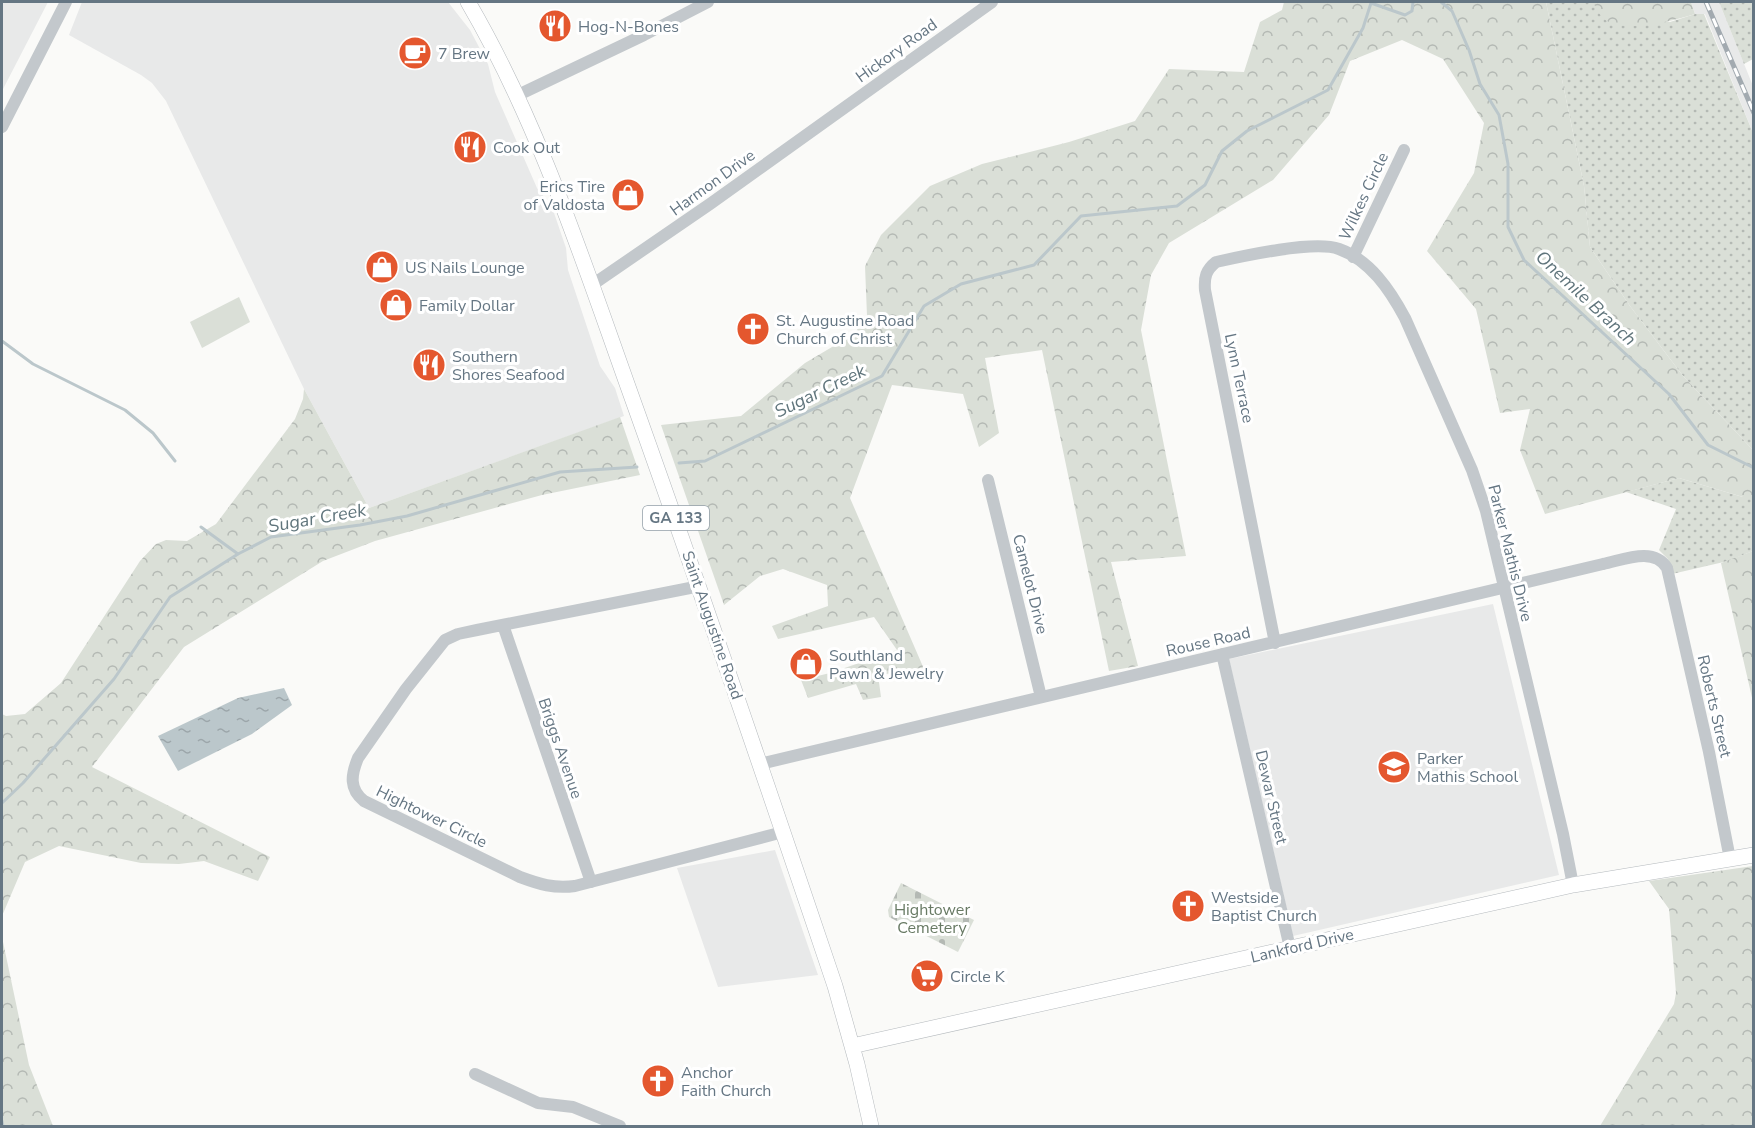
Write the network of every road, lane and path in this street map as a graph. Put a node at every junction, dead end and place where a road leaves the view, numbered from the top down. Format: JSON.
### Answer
{"nodes":[{"id":1,"x":66,"y":2,"type":"edge"},
{"id":2,"x":468,"y":2,"type":"edge"},
{"id":3,"x":708,"y":2,"type":"edge"},
{"id":4,"x":992,"y":2,"type":"edge"},
{"id":5,"x":516,"y":96,"type":"junction"},
{"id":6,"x":850,"y":103,"type":"joint"},
{"id":7,"x":2,"y":127,"type":"edge"},
{"id":8,"x":1404,"y":150,"type":"dead end"},
{"id":9,"x":1353,"y":256,"type":"junction"},
{"id":10,"x":592,"y":285,"type":"junction"},
{"id":11,"x":988,"y":480,"type":"dead end"},
{"id":12,"x":1663,"y":562,"type":"joint"},
{"id":13,"x":700,"y":585,"type":"junction"},
{"id":14,"x":1504,"y":589,"type":"junction"},
{"id":15,"x":503,"y":625,"type":"junction"},
{"id":16,"x":1275,"y":643,"type":"junction"},
{"id":17,"x":1222,"y":654,"type":"junction"},
{"id":18,"x":1041,"y":697,"type":"junction"},
{"id":19,"x":760,"y":764,"type":"junction"},
{"id":20,"x":783,"y":832,"type":"junction"},
{"id":21,"x":1754,"y":855,"type":"edge"},
{"id":22,"x":1730,"y":859,"type":"junction"},
{"id":23,"x":591,"y":882,"type":"junction"},
{"id":24,"x":1573,"y":885,"type":"junction"},
{"id":25,"x":1290,"y":948,"type":"junction"},
{"id":26,"x":852,"y":1047,"type":"junction"},
{"id":27,"x":475,"y":1074,"type":"dead end"},
{"id":28,"x":620,"y":1126,"type":"edge"},
{"id":29,"x":872,"y":1126,"type":"edge"}],
"edges":[{"from":1,"to":7,"type":"street"},
{"from":2,"to":5,"type":"main road","name":"Saint Augustine Road","number":"GA 133"},
{"from":3,"to":5,"type":"street"},
{"from":4,"to":6,"type":"street","name":"Hickory Road"},
{"from":5,"to":10,"type":"main road","name":"Saint Augustine Road","number":"GA 133"},
{"from":6,"to":10,"type":"street","name":"Harmon Drive"},
{"from":8,"to":9,"type":"street","name":"Wilkes Circle"},
{"from":9,"to":14,"type":"street","name":"Parker Mathis Drive"},
{"from":9,"to":16,"type":"street","name":"Lynn Terrace"},
{"from":10,"to":13,"type":"main road","name":"Saint Augustine Road","number":"GA 133"},
{"from":11,"to":18,"type":"street","name":"Camelot Drive"},
{"from":12,"to":14,"type":"street","name":"Rouse Road"},
{"from":12,"to":22,"type":"street","name":"Roberts Street"},
{"from":13,"to":15,"type":"street","name":"Hightower Circle"},
{"from":13,"to":19,"type":"main road","name":"Saint Augustine Road","number":"GA 133"},
{"from":14,"to":16,"type":"street","name":"Rouse Road"},
{"from":14,"to":24,"type":"street","name":"Parker Mathis Drive"},
{"from":15,"to":23,"type":"street","name":"Briggs Avenue"},
{"from":15,"to":23,"type":"street","name":"Hightower Circle"},
{"from":16,"to":17,"type":"street","name":"Rouse Road"},
{"from":17,"to":18,"type":"street","name":"Rouse Road"},
{"from":17,"to":25,"type":"street","name":"Dewar Street"},
{"from":18,"to":19,"type":"street","name":"Rouse Road"},
{"from":19,"to":20,"type":"main road","name":"Saint Augustine Road","number":"GA 133"},
{"from":20,"to":23,"type":"street","name":"Hightower Circle"},
{"from":20,"to":26,"type":"main road","name":"Saint Augustine Road","number":"GA 133"},
{"from":21,"to":22,"type":"main road","name":"Lankford Drive"},
{"from":22,"to":24,"type":"main road","name":"Lankford Drive"},
{"from":24,"to":25,"type":"main road","name":"Lankford Drive"},
{"from":25,"to":26,"type":"main road","name":"Lankford Drive"},
{"from":26,"to":29,"type":"main road","name":"Saint Augustine Road","number":"GA 133"},
{"from":27,"to":28,"type":"street"}]}
